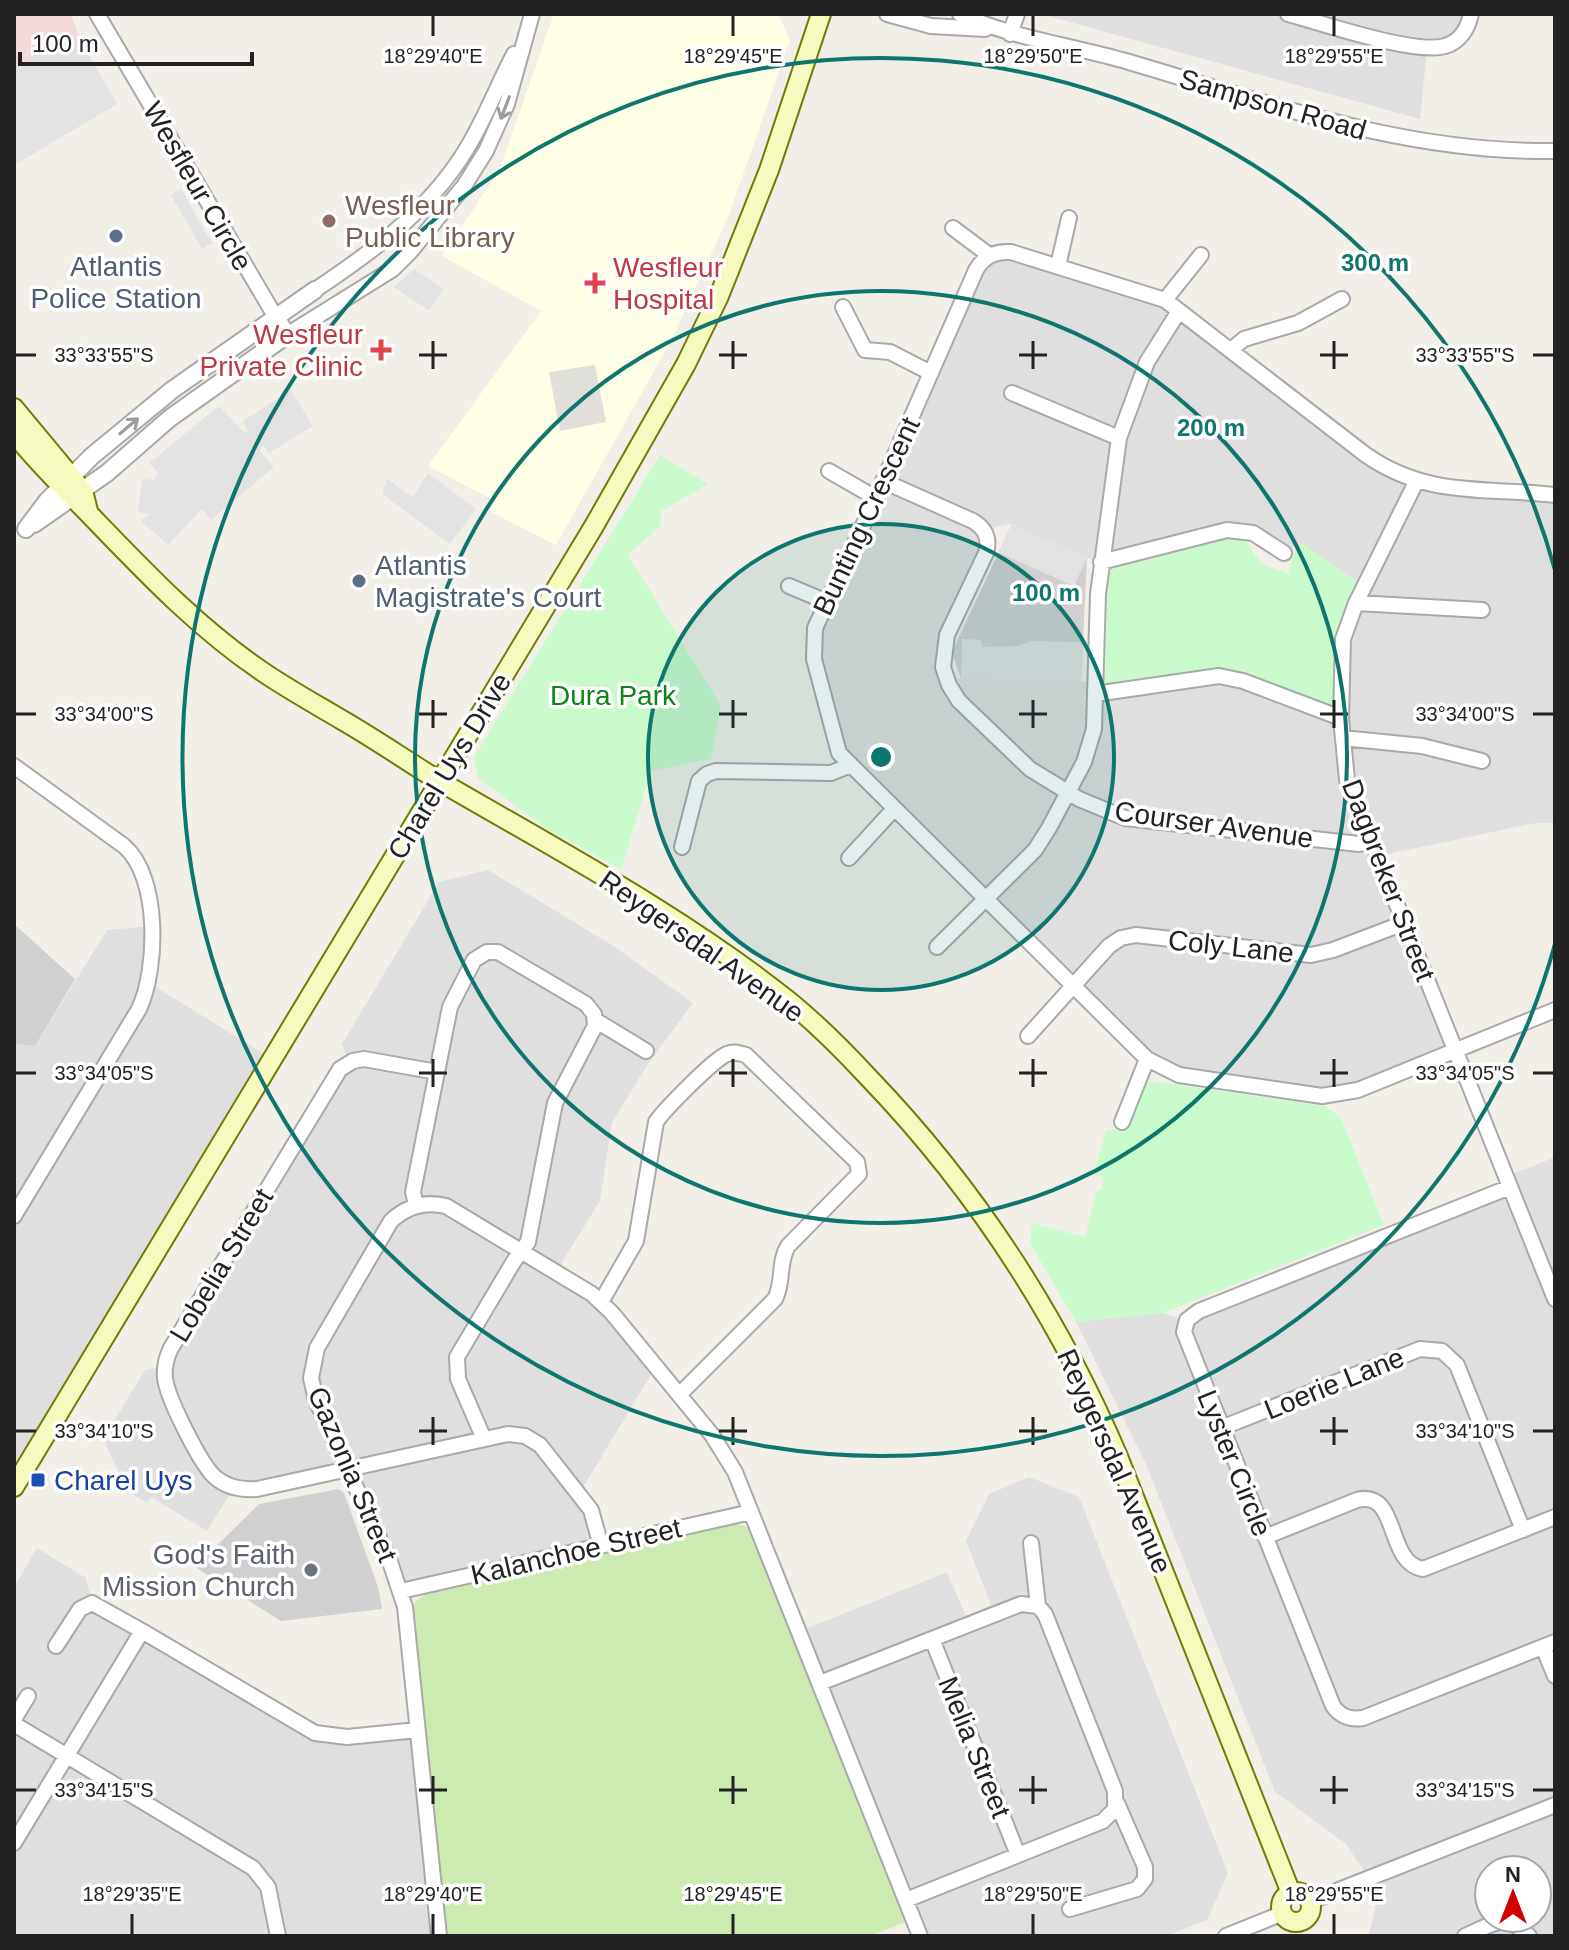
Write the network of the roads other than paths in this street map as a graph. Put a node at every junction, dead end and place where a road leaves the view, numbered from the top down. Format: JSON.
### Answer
{"nodes":[{"id":1,"x":97,"y":14,"type":"edge"},
{"id":2,"x":532,"y":14,"type":"edge"},
{"id":3,"x":821,"y":14,"type":"edge"},
{"id":4,"x":887,"y":14,"type":"edge"},
{"id":5,"x":960,"y":14,"type":"edge"},
{"id":6,"x":1017,"y":14,"type":"edge"},
{"id":7,"x":1288,"y":14,"type":"edge"},
{"id":8,"x":1471,"y":14,"type":"edge"},
{"id":9,"x":1003,"y":32,"type":"junction"},
{"id":10,"x":526,"y":33,"type":"junction"},
{"id":11,"x":1555,"y":151,"type":"edge"},
{"id":12,"x":1069,"y":218,"type":"dead end"},
{"id":13,"x":953,"y":228,"type":"dead end"},
{"id":14,"x":989,"y":255,"type":"junction"},
{"id":15,"x":1201,"y":255,"type":"dead end"},
{"id":16,"x":1058,"y":266,"type":"junction"},
{"id":17,"x":315,"y":290,"type":"joint"},
{"id":18,"x":1342,"y":299,"type":"dead end"},
{"id":19,"x":1165,"y":300,"type":"junction"},
{"id":20,"x":843,"y":307,"type":"dead end"},
{"id":21,"x":1179,"y":311,"type":"junction"},
{"id":22,"x":275,"y":316,"type":"junction"},
{"id":23,"x":287,"y":335,"type":"junction"},
{"id":24,"x":1231,"y":350,"type":"junction"},
{"id":25,"x":931,"y":373,"type":"junction"},
{"id":26,"x":1012,"y":393,"type":"dead end"},
{"id":27,"x":14,"y":408,"type":"edge"},
{"id":28,"x":14,"y":433,"type":"edge"},
{"id":29,"x":1119,"y":438,"type":"junction"},
{"id":30,"x":829,"y":471,"type":"dead end"},
{"id":31,"x":883,"y":481,"type":"junction"},
{"id":32,"x":1416,"y":482,"type":"junction"},
{"id":33,"x":72,"y":488,"type":"junction"},
{"id":34,"x":1555,"y":495,"type":"edge"},
{"id":35,"x":876,"y":498,"type":"junction"},
{"id":36,"x":20,"y":534,"type":"edge"},
{"id":37,"x":1284,"y":553,"type":"dead end"},
{"id":38,"x":1101,"y":562,"type":"junction"},
{"id":39,"x":789,"y":586,"type":"dead end"},
{"id":40,"x":827,"y":602,"type":"junction"},
{"id":41,"x":1356,"y":603,"type":"junction"},
{"id":42,"x":1482,"y":610,"type":"dead end"},
{"id":43,"x":1095,"y":694,"type":"junction"},
{"id":44,"x":1341,"y":718,"type":"junction"},
{"id":45,"x":1343,"y":738,"type":"junction"},
{"id":46,"x":1482,"y":761,"type":"dead end"},
{"id":47,"x":851,"y":765,"type":"junction"},
{"id":48,"x":14,"y":766,"type":"edge"},
{"id":49,"x":440,"y":782,"type":"junction"},
{"id":50,"x":1068,"y":792,"type":"junction"},
{"id":51,"x":894,"y":809,"type":"junction"},
{"id":52,"x":1371,"y":841,"type":"junction"},
{"id":53,"x":682,"y":847,"type":"dead end"},
{"id":54,"x":849,"y":858,"type":"dead end"},
{"id":55,"x":985,"y":899,"type":"junction"},
{"id":56,"x":1404,"y":923,"type":"junction"},
{"id":57,"x":937,"y":947,"type":"dead end"},
{"id":58,"x":1072,"y":985,"type":"junction"},
{"id":59,"x":1555,"y":1010,"type":"edge"},
{"id":60,"x":595,"y":1020,"type":"junction"},
{"id":61,"x":1028,"y":1036,"type":"dead end"},
{"id":62,"x":646,"y":1051,"type":"dead end"},
{"id":63,"x":1456,"y":1051,"type":"junction"},
{"id":64,"x":1147,"y":1059,"type":"junction"},
{"id":65,"x":437,"y":1072,"type":"junction"},
{"id":66,"x":1122,"y":1122,"type":"dead end"},
{"id":67,"x":1510,"y":1187,"type":"junction"},
{"id":68,"x":416,"y":1205,"type":"junction"},
{"id":69,"x":14,"y":1216,"type":"edge"},
{"id":70,"x":521,"y":1251,"type":"junction"},
{"id":71,"x":1555,"y":1299,"type":"edge"},
{"id":72,"x":601,"y":1302,"type":"junction"},
{"id":73,"x":679,"y":1395,"type":"junction"},
{"id":74,"x":1221,"y":1428,"type":"junction"},
{"id":75,"x":484,"y":1439,"type":"junction"},
{"id":76,"x":349,"y":1470,"type":"junction"},
{"id":77,"x":14,"y":1487,"type":"edge"},
{"id":78,"x":751,"y":1512,"type":"junction"},
{"id":79,"x":1555,"y":1517,"type":"edge"},
{"id":80,"x":1523,"y":1530,"type":"junction"},
{"id":81,"x":1265,"y":1537,"type":"junction"},
{"id":82,"x":1031,"y":1543,"type":"dead end"},
{"id":83,"x":601,"y":1546,"type":"junction"},
{"id":84,"x":401,"y":1591,"type":"junction"},
{"id":85,"x":1038,"y":1606,"type":"junction"},
{"id":86,"x":142,"y":1631,"type":"junction"},
{"id":87,"x":932,"y":1639,"type":"junction"},
{"id":88,"x":1549,"y":1645,"type":"edge"},
{"id":89,"x":56,"y":1646,"type":"dead end"},
{"id":90,"x":1555,"y":1676,"type":"edge"},
{"id":91,"x":820,"y":1683,"type":"junction"},
{"id":92,"x":28,"y":1696,"type":"dead end"},
{"id":93,"x":14,"y":1722,"type":"edge"},
{"id":94,"x":417,"y":1730,"type":"junction"},
{"id":95,"x":67,"y":1756,"type":"junction"},
{"id":96,"x":1117,"y":1803,"type":"junction"},
{"id":97,"x":1555,"y":1805,"type":"edge"},
{"id":98,"x":14,"y":1843,"type":"edge"},
{"id":99,"x":1018,"y":1855,"type":"junction"},
{"id":100,"x":1291,"y":1893,"type":"junction"},
{"id":101,"x":906,"y":1900,"type":"junction"},
{"id":102,"x":1311,"y":1901,"type":"junction"},
{"id":103,"x":1070,"y":1909,"type":"dead end"},
{"id":104,"x":1283,"y":1913,"type":"junction"},
{"id":105,"x":1305,"y":1928,"type":"edge"},
{"id":106,"x":278,"y":1936,"type":"edge"},
{"id":107,"x":439,"y":1936,"type":"edge"},
{"id":108,"x":920,"y":1936,"type":"edge"},
{"id":109,"x":1226,"y":1936,"type":"edge"}],
"edges":[{"from":1,"to":22,"type":"street","name":"Wesfleur Circle"},
{"from":2,"to":10,"type":"street"},
{"from":3,"to":49,"type":"main road","name":"Charel Uys Drive"},
{"from":4,"to":9,"type":"street","name":"Sampson Road"},
{"from":5,"to":9,"type":"street","name":"Sampson Road"},
{"from":6,"to":9,"type":"street"},
{"from":7,"to":8,"type":"street"},
{"from":9,"to":11,"type":"street","name":"Sampson Road"},
{"from":10,"to":17,"type":"street"},
{"from":10,"to":23,"type":"street","one_way":true},
{"from":12,"to":16,"type":"street"},
{"from":13,"to":14,"type":"street"},
{"from":14,"to":16,"type":"street"},
{"from":14,"to":25,"type":"street","name":"Bunting Crescent"},
{"from":15,"to":19,"type":"street"},
{"from":16,"to":19,"type":"street"},
{"from":17,"to":22,"type":"street"},
{"from":18,"to":24,"type":"street"},
{"from":19,"to":21,"type":"street"},
{"from":20,"to":25,"type":"street"},
{"from":21,"to":24,"type":"street"},
{"from":21,"to":29,"type":"street"},
{"from":22,"to":23,"type":"street","name":"Wesfleur Circle"},
{"from":33,"to":22,"type":"street","one_way":true},
{"from":23,"to":33,"type":"street"},
{"from":24,"to":32,"type":"street"},
{"from":25,"to":31,"type":"street","name":"Bunting Crescent"},
{"from":26,"to":29,"type":"street"},
{"from":27,"to":33,"type":"main road","name":"Reygersdal Avenue"},
{"from":28,"to":33,"type":"main road","name":"Reygersdal Avenue"},
{"from":29,"to":38,"type":"street"},
{"from":30,"to":35,"type":"street"},
{"from":31,"to":35,"type":"street","name":"Bunting Crescent"},
{"from":31,"to":50,"type":"street","name":"Courser Avenue"},
{"from":32,"to":34,"type":"street"},
{"from":32,"to":41,"type":"street","name":"Dagbreker Street"},
{"from":33,"to":36,"type":"street"},
{"from":33,"to":49,"type":"main road","name":"Reygersdal Avenue"},
{"from":35,"to":40,"type":"street","name":"Bunting Crescent"},
{"from":37,"to":38,"type":"street"},
{"from":38,"to":43,"type":"street"},
{"from":39,"to":40,"type":"street"},
{"from":40,"to":47,"type":"street","name":"Bunting Crescent"},
{"from":41,"to":42,"type":"street"},
{"from":41,"to":44,"type":"street","name":"Dagbreker Street"},
{"from":43,"to":44,"type":"street"},
{"from":43,"to":50,"type":"street"},
{"from":44,"to":45,"type":"street","name":"Dagbreker Street"},
{"from":45,"to":46,"type":"street"},
{"from":45,"to":52,"type":"street","name":"Dagbreker Street"},
{"from":47,"to":51,"type":"street","name":"Bunting Crescent"},
{"from":47,"to":53,"type":"street"},
{"from":48,"to":69,"type":"street"},
{"from":49,"to":77,"type":"main road","name":"Charel Uys Drive"},
{"from":49,"to":100,"type":"main road","name":"Reygersdal Avenue"},
{"from":50,"to":52,"type":"street","name":"Courser Avenue"},
{"from":50,"to":55,"type":"street"},
{"from":51,"to":54,"type":"street"},
{"from":51,"to":55,"type":"street","name":"Bunting Crescent"},
{"from":52,"to":56,"type":"street","name":"Dagbreker Street"},
{"from":55,"to":57,"type":"street"},
{"from":55,"to":58,"type":"street","name":"Bunting Crescent"},
{"from":56,"to":58,"type":"street","name":"Coly Lane"},
{"from":56,"to":63,"type":"street","name":"Dagbreker Street"},
{"from":58,"to":61,"type":"street","name":"Coly Lane"},
{"from":58,"to":64,"type":"street","name":"Bunting Crescent"},
{"from":59,"to":63,"type":"street","name":"Bunting Crescent"},
{"from":60,"to":62,"type":"street"},
{"from":60,"to":65,"type":"street"},
{"from":60,"to":70,"type":"street"},
{"from":63,"to":64,"type":"street","name":"Bunting Crescent"},
{"from":63,"to":67,"type":"street"},
{"from":64,"to":66,"type":"street"},
{"from":65,"to":68,"type":"street"},
{"from":65,"to":76,"type":"street","name":"Lobelia Street"},
{"from":67,"to":71,"type":"street"},
{"from":67,"to":74,"type":"street","name":"Lyster Circle"},
{"from":68,"to":70,"type":"street"},
{"from":68,"to":76,"type":"street","name":"Gazonia Street"},
{"from":70,"to":72,"type":"street"},
{"from":70,"to":75,"type":"street"},
{"from":72,"to":73,"type":"street"},
{"from":72,"to":73,"type":"street"},
{"from":73,"to":78,"type":"street"},
{"from":74,"to":80,"type":"street","name":"Loerie Lane"},
{"from":74,"to":81,"type":"street","name":"Lyster Circle"},
{"from":75,"to":76,"type":"street","name":"Lobelia Street"},
{"from":75,"to":83,"type":"street","name":"Lobelia Street"},
{"from":76,"to":84,"type":"street","name":"Gazonia Street"},
{"from":78,"to":83,"type":"street","name":"Kalanchoe Street"},
{"from":78,"to":91,"type":"street"},
{"from":79,"to":80,"type":"street"},
{"from":80,"to":81,"type":"street"},
{"from":81,"to":88,"type":"street","name":"Lyster Circle"},
{"from":82,"to":85,"type":"street"},
{"from":83,"to":84,"type":"street","name":"Kalanchoe Street"},
{"from":84,"to":94,"type":"street","name":"Gazonia Street"},
{"from":85,"to":87,"type":"street"},
{"from":85,"to":96,"type":"street"},
{"from":86,"to":89,"type":"street"},
{"from":86,"to":94,"type":"street"},
{"from":86,"to":95,"type":"street"},
{"from":87,"to":91,"type":"street"},
{"from":87,"to":99,"type":"street","name":"Melia Street"},
{"from":88,"to":90,"type":"street"},
{"from":91,"to":101,"type":"street"},
{"from":92,"to":93,"type":"street"},
{"from":93,"to":95,"type":"street"},
{"from":94,"to":107,"type":"street","name":"Gazonia Street"},
{"from":95,"to":98,"type":"street"},
{"from":95,"to":106,"type":"street"},
{"from":96,"to":99,"type":"street"},
{"from":96,"to":103,"type":"street"},
{"from":97,"to":102,"type":"street"},
{"from":99,"to":101,"type":"street"},
{"from":100,"to":102,"type":"main road"},
{"from":100,"to":104,"type":"main road"},
{"from":101,"to":108,"type":"street"},
{"from":102,"to":105,"type":"main road"},
{"from":104,"to":105,"type":"main road"},
{"from":104,"to":109,"type":"street"}]}
